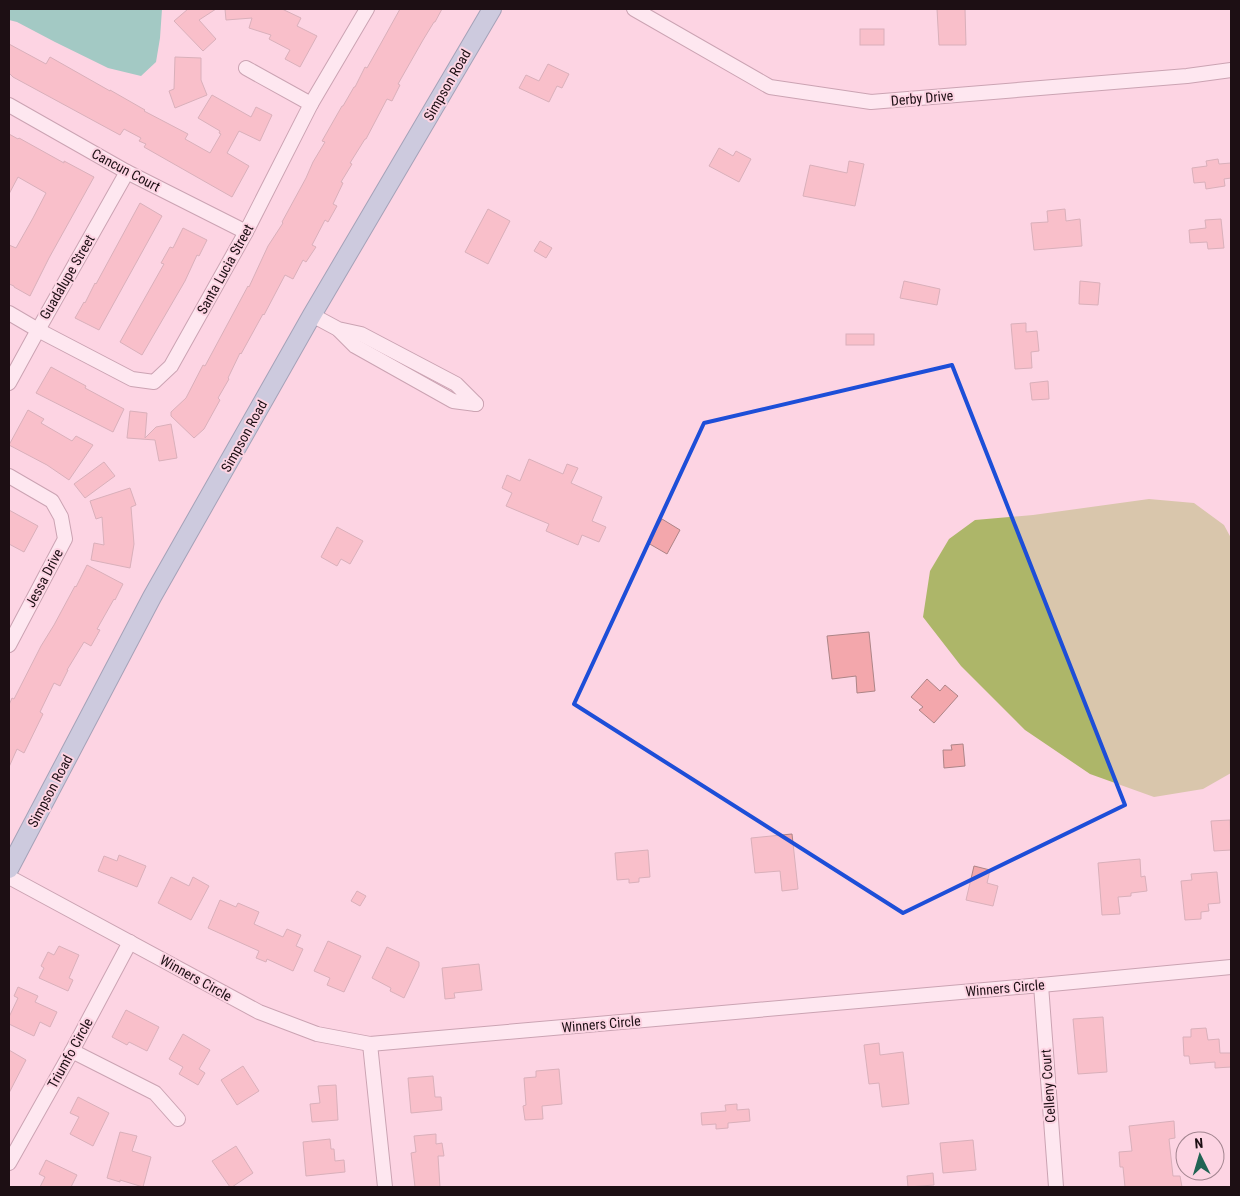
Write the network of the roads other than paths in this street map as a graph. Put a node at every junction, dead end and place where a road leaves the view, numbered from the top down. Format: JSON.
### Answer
{"nodes":[{"id":1,"x":367,"y":9,"type":"edge"},
{"id":2,"x":492,"y":9,"type":"edge"},
{"id":3,"x":634,"y":9,"type":"edge"},
{"id":4,"x":246,"y":68,"type":"dead end"},
{"id":5,"x":1231,"y":70,"type":"edge"},
{"id":6,"x":311,"y":104,"type":"junction"},
{"id":7,"x":9,"y":105,"type":"edge"},
{"id":8,"x":127,"y":172,"type":"junction"},
{"id":9,"x":246,"y":232,"type":"junction"},
{"id":10,"x":9,"y":313,"type":"edge"},
{"id":11,"x":312,"y":315,"type":"junction"},
{"id":12,"x":338,"y":329,"type":"junction"},
{"id":13,"x":38,"y":330,"type":"junction"},
{"id":14,"x":9,"y":383,"type":"edge"},
{"id":15,"x":9,"y":476,"type":"edge"},
{"id":16,"x":9,"y":645,"type":"edge"},
{"id":17,"x":9,"y":869,"type":"edge"},
{"id":18,"x":9,"y":877,"type":"edge"},
{"id":19,"x":130,"y":942,"type":"junction"},
{"id":20,"x":1231,"y":967,"type":"edge"},
{"id":21,"x":1040,"y":985,"type":"junction"},
{"id":22,"x":370,"y":1044,"type":"junction"},
{"id":23,"x":72,"y":1051,"type":"junction"},
{"id":24,"x":178,"y":1119,"type":"dead end"},
{"id":25,"x":9,"y":1164,"type":"edge"},
{"id":26,"x":385,"y":1187,"type":"edge"},
{"id":27,"x":1056,"y":1187,"type":"edge"}],
"edges":[{"from":1,"to":6,"type":"street","name":"Santa Lucia Street"},
{"from":2,"to":11,"type":"main road","name":"Simpson Road"},
{"from":3,"to":5,"type":"street","name":"Derby Drive"},
{"from":4,"to":6,"type":"street"},
{"from":6,"to":9,"type":"street","name":"Santa Lucia Street"},
{"from":7,"to":8,"type":"street","name":"Cancun Court"},
{"from":8,"to":9,"type":"street","name":"Cancun Court"},
{"from":8,"to":13,"type":"street","name":"Guadalupe Street"},
{"from":9,"to":13,"type":"street","name":"Santa Lucia Street"},
{"from":10,"to":13,"type":"street","name":"Santa Lucia Street"},
{"from":11,"to":12,"type":"street"},
{"from":11,"to":17,"type":"main road","name":"Simpson Road"},
{"from":12,"to":12,"type":"street"},
{"from":13,"to":14,"type":"street","name":"Guadalupe Street"},
{"from":15,"to":16,"type":"street","name":"Jessa Drive"},
{"from":18,"to":19,"type":"street","name":"Winners Circle"},
{"from":19,"to":22,"type":"street","name":"Winners Circle"},
{"from":19,"to":23,"type":"street","name":"Triumfo Circle"},
{"from":20,"to":21,"type":"street","name":"Winners Circle"},
{"from":21,"to":22,"type":"street","name":"Winners Circle"},
{"from":21,"to":27,"type":"street","name":"Celleny Court"},
{"from":22,"to":26,"type":"street"},
{"from":23,"to":24,"type":"street"},
{"from":23,"to":25,"type":"street","name":"Triumfo Circle"}]}
